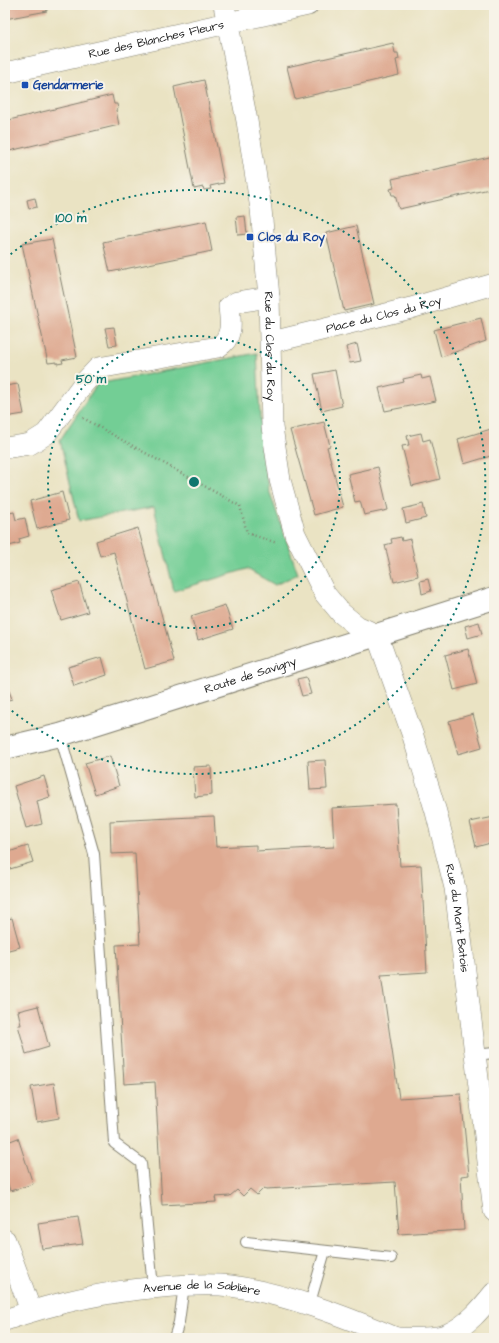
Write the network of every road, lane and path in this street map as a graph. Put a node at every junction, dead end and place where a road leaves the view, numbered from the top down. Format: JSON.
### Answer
{"nodes":[{"id":1,"x":308,"y":5,"type":"edge"},
{"id":2,"x":226,"y":14,"type":"edge"},
{"id":3,"x":5,"y":73,"type":"edge"},
{"id":4,"x":494,"y":284,"type":"edge"},
{"id":5,"x":270,"y":297,"type":"junction"},
{"id":6,"x":272,"y":342,"type":"junction"},
{"id":7,"x":66,"y":408,"type":"junction"},
{"id":8,"x":5,"y":448,"type":"edge"},
{"id":9,"x":283,"y":545,"type":"dead end"},
{"id":10,"x":494,"y":598,"type":"edge"},
{"id":11,"x":377,"y":635,"type":"junction"},
{"id":12,"x":60,"y":735,"type":"junction"},
{"id":13,"x":5,"y":748,"type":"edge"},
{"id":14,"x":485,"y":1054,"type":"edge"},
{"id":15,"x":494,"y":1211,"type":"edge"},
{"id":16,"x":5,"y":1240,"type":"edge"},
{"id":17,"x":246,"y":1242,"type":"dead end"},
{"id":18,"x":324,"y":1251,"type":"junction"},
{"id":19,"x":391,"y":1258,"type":"dead end"},
{"id":20,"x":184,"y":1285,"type":"junction"},
{"id":21,"x":153,"y":1288,"type":"junction"},
{"id":22,"x":494,"y":1293,"type":"edge"},
{"id":23,"x":309,"y":1306,"type":"junction"},
{"id":24,"x":31,"y":1311,"type":"junction"},
{"id":25,"x":5,"y":1320,"type":"edge"},
{"id":26,"x":174,"y":1338,"type":"edge"},
{"id":27,"x":396,"y":1338,"type":"edge"}],
"edges":[{"from":1,"to":2,"type":"street","name":"Rue des Blanches Fleurs"},
{"from":2,"to":3,"type":"street","name":"Rue des Blanches Fleurs"},
{"from":2,"to":5,"type":"street","name":"Rue du Clos du Roy"},
{"from":4,"to":6,"type":"street","name":"Place du Clos du Roy"},
{"from":5,"to":6,"type":"street","name":"Rue du Clos du Roy"},
{"from":5,"to":7,"type":"street"},
{"from":6,"to":11,"type":"street","name":"Rue du Clos du Roy"},
{"from":7,"to":8,"type":"street"},
{"from":7,"to":9,"type":"path"},
{"from":10,"to":11,"type":"main road","name":"Route de Savigny"},
{"from":11,"to":12,"type":"main road","name":"Route de Savigny"},
{"from":11,"to":14,"type":"street","name":"Rue du Mont Batois"},
{"from":12,"to":13,"type":"main road","name":"Route de Savigny"},
{"from":12,"to":21,"type":"lane"},
{"from":14,"to":15,"type":"street","name":"Rue du Mont Batois"},
{"from":16,"to":24,"type":"street"},
{"from":17,"to":18,"type":"lane"},
{"from":18,"to":19,"type":"lane"},
{"from":18,"to":23,"type":"lane"},
{"from":20,"to":21,"type":"street","name":"Avenue de la Sablière"},
{"from":20,"to":23,"type":"street","name":"Avenue de la Sablière"},
{"from":20,"to":26,"type":"lane"},
{"from":21,"to":24,"type":"street","name":"Avenue de la Sablière"},
{"from":22,"to":27,"type":"street"},
{"from":23,"to":27,"type":"street","name":"Avenue de la Sablière"},
{"from":24,"to":25,"type":"street","name":"Avenue de la Sablière"}]}
